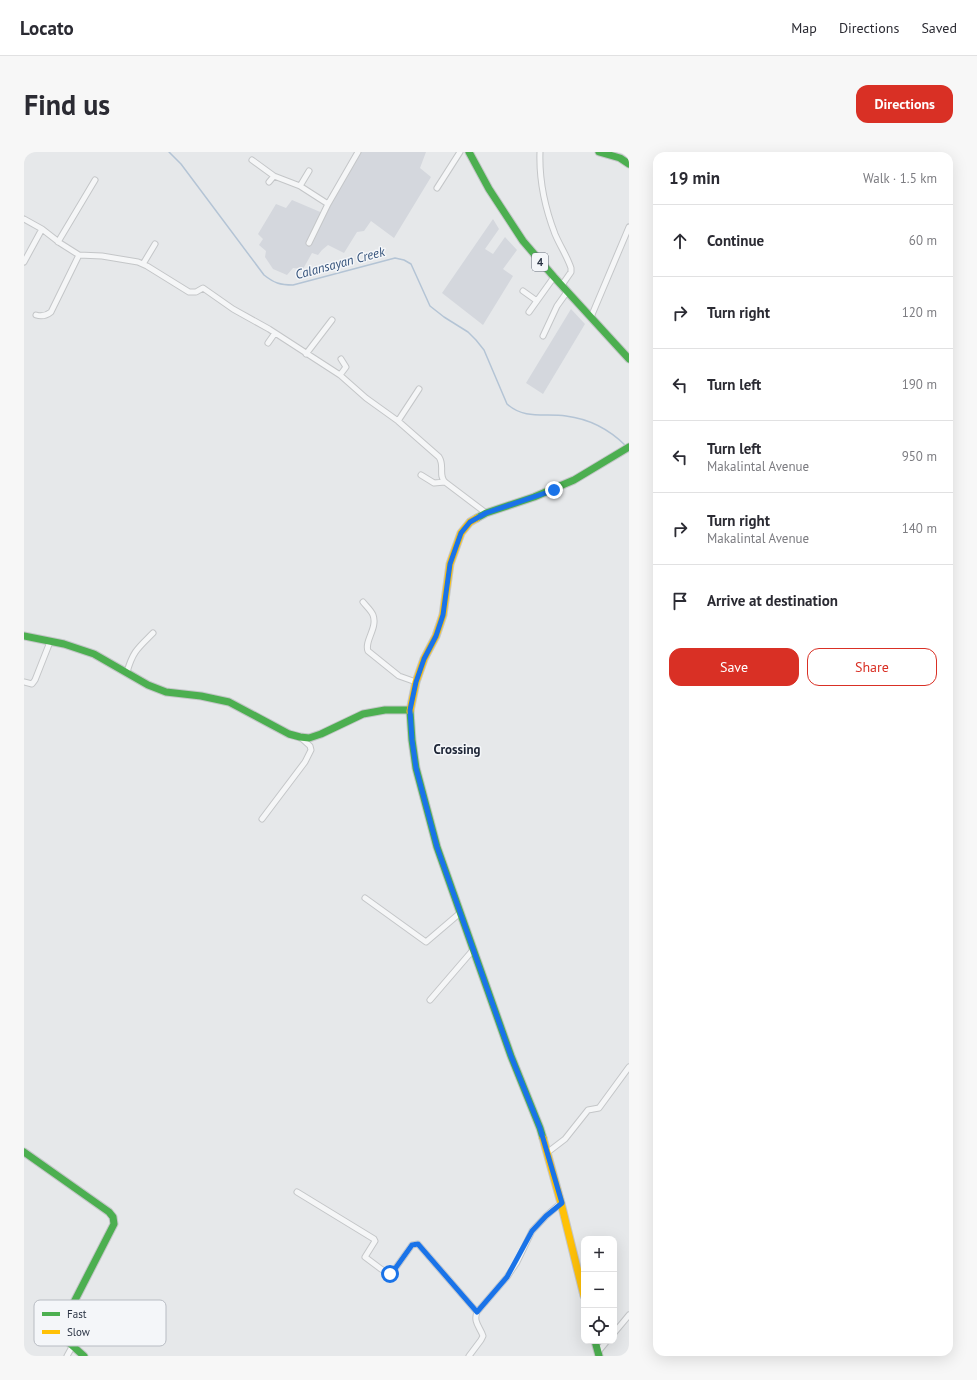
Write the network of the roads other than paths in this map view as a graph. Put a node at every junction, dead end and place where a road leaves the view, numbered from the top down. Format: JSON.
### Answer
{"nodes":[{"id":1,"x":358,"y":152,"type":"edge"},
{"id":2,"x":460,"y":152,"type":"edge"},
{"id":3,"x":469,"y":152,"type":"edge"},
{"id":4,"x":540,"y":152,"type":"edge"},
{"id":5,"x":599,"y":152,"type":"edge"},
{"id":6,"x":252,"y":160,"type":"dead end"},
{"id":7,"x":629,"y":164,"type":"edge"},
{"id":8,"x":309,"y":171,"type":"dead end"},
{"id":9,"x":274,"y":176,"type":"junction"},
{"id":10,"x":95,"y":180,"type":"dead end"},
{"id":11,"x":269,"y":182,"type":"dead end"},
{"id":12,"x":300,"y":186,"type":"junction"},
{"id":13,"x":437,"y":188,"type":"dead end"},
{"id":14,"x":328,"y":204,"type":"junction"},
{"id":15,"x":24,"y":219,"type":"edge"},
{"id":16,"x":42,"y":229,"type":"junction"},
{"id":17,"x":628,"y":230,"type":"edge"},
{"id":18,"x":58,"y":242,"type":"junction"},
{"id":19,"x":309,"y":243,"type":"dead end"},
{"id":20,"x":155,"y":244,"type":"dead end"},
{"id":21,"x":79,"y":255,"type":"junction"},
{"id":22,"x":24,"y":262,"type":"edge"},
{"id":23,"x":143,"y":264,"type":"junction"},
{"id":24,"x":554,"y":277,"type":"junction"},
{"id":25,"x":562,"y":285,"type":"junction"},
{"id":26,"x":523,"y":291,"type":"dead end"},
{"id":27,"x":568,"y":292,"type":"junction"},
{"id":28,"x":537,"y":301,"type":"junction"},
{"id":29,"x":529,"y":312,"type":"dead end"},
{"id":30,"x":36,"y":315,"type":"dead end"},
{"id":31,"x":591,"y":317,"type":"junction"},
{"id":32,"x":332,"y":320,"type":"dead end"},
{"id":33,"x":275,"y":333,"type":"junction"},
{"id":34,"x":543,"y":336,"type":"dead end"},
{"id":35,"x":268,"y":343,"type":"dead end"},
{"id":36,"x":306,"y":354,"type":"junction"},
{"id":37,"x":341,"y":359,"type":"dead end"},
{"id":38,"x":629,"y":359,"type":"edge"},
{"id":39,"x":340,"y":375,"type":"junction"},
{"id":40,"x":419,"y":389,"type":"dead end"},
{"id":41,"x":398,"y":421,"type":"junction"},
{"id":42,"x":629,"y":447,"type":"edge"},
{"id":43,"x":421,"y":474,"type":"dead end"},
{"id":44,"x":445,"y":482,"type":"junction"},
{"id":45,"x":486,"y":513,"type":"junction"},
{"id":46,"x":363,"y":602,"type":"dead end"},
{"id":47,"x":153,"y":633,"type":"dead end"},
{"id":48,"x":24,"y":636,"type":"edge"},
{"id":49,"x":50,"y":642,"type":"junction"},
{"id":50,"x":127,"y":672,"type":"junction"},
{"id":51,"x":24,"y":682,"type":"edge"},
{"id":52,"x":416,"y":682,"type":"junction"},
{"id":53,"x":410,"y":710,"type":"junction"},
{"id":54,"x":300,"y":737,"type":"junction"},
{"id":55,"x":262,"y":819,"type":"dead end"},
{"id":56,"x":365,"y":898,"type":"dead end"},
{"id":57,"x":460,"y":913,"type":"junction"},
{"id":58,"x":473,"y":950,"type":"junction"},
{"id":59,"x":430,"y":1000,"type":"dead end"},
{"id":60,"x":629,"y":1067,"type":"edge"},
{"id":61,"x":24,"y":1152,"type":"edge"},
{"id":62,"x":548,"y":1152,"type":"junction"},
{"id":63,"x":298,"y":1192,"type":"dead end"},
{"id":64,"x":562,"y":1203,"type":"junction"},
{"id":65,"x":581,"y":1283,"type":"edge"},
{"id":66,"x":75,"y":1300,"type":"edge"},
{"id":67,"x":477,"y":1312,"type":"junction"},
{"id":68,"x":629,"y":1315,"type":"edge"},
{"id":69,"x":617,"y":1329,"type":"edge"},
{"id":70,"x":596,"y":1344,"type":"edge"},
{"id":71,"x":605,"y":1344,"type":"edge"},
{"id":72,"x":72,"y":1347,"type":"joint"},
{"id":73,"x":598,"y":1354,"type":"edge"},
{"id":74,"x":67,"y":1356,"type":"edge"},
{"id":75,"x":84,"y":1356,"type":"edge"},
{"id":76,"x":469,"y":1356,"type":"edge"}],
"edges":[{"from":1,"to":14,"type":"street"},
{"from":2,"to":13,"type":"street"},
{"from":3,"to":24,"type":"main road","number":"4"},
{"from":4,"to":25,"type":"street"},
{"from":5,"to":7,"type":"main road"},
{"from":6,"to":9,"type":"street"},
{"from":8,"to":12,"type":"street"},
{"from":9,"to":11,"type":"street"},
{"from":9,"to":12,"type":"street"},
{"from":10,"to":18,"type":"street"},
{"from":12,"to":14,"type":"street"},
{"from":14,"to":19,"type":"street"},
{"from":15,"to":16,"type":"street"},
{"from":16,"to":18,"type":"street"},
{"from":16,"to":22,"type":"street"},
{"from":17,"to":31,"type":"street"},
{"from":18,"to":21,"type":"street"},
{"from":20,"to":23,"type":"street"},
{"from":21,"to":23,"type":"street"},
{"from":21,"to":30,"type":"street"},
{"from":23,"to":33,"type":"street"},
{"from":24,"to":25,"type":"main road","number":"4"},
{"from":24,"to":28,"type":"street"},
{"from":25,"to":27,"type":"main road","number":"4"},
{"from":26,"to":28,"type":"street"},
{"from":27,"to":31,"type":"main road","number":"4"},
{"from":27,"to":34,"type":"street"},
{"from":28,"to":29,"type":"street"},
{"from":31,"to":38,"type":"main road","number":"4"},
{"from":32,"to":36,"type":"street"},
{"from":33,"to":35,"type":"street"},
{"from":33,"to":36,"type":"street"},
{"from":36,"to":39,"type":"street"},
{"from":37,"to":39,"type":"street"},
{"from":39,"to":41,"type":"street"},
{"from":40,"to":41,"type":"street"},
{"from":41,"to":44,"type":"street"},
{"from":42,"to":45,"type":"main road"},
{"from":43,"to":44,"type":"street"},
{"from":44,"to":45,"type":"street"},
{"from":45,"to":52,"type":"main road"},
{"from":46,"to":52,"type":"street"},
{"from":47,"to":50,"type":"street"},
{"from":48,"to":49,"type":"main road"},
{"from":49,"to":50,"type":"main road"},
{"from":49,"to":51,"type":"street"},
{"from":50,"to":54,"type":"main road"},
{"from":52,"to":53,"type":"main road"},
{"from":53,"to":54,"type":"main road"},
{"from":53,"to":57,"type":"main road"},
{"from":54,"to":55,"type":"street"},
{"from":56,"to":57,"type":"street"},
{"from":57,"to":58,"type":"main road"},
{"from":58,"to":59,"type":"street"},
{"from":58,"to":62,"type":"main road"},
{"from":60,"to":62,"type":"street"},
{"from":61,"to":66,"type":"main road"},
{"from":62,"to":64,"type":"main road"},
{"from":63,"to":67,"type":"street"},
{"from":64,"to":65,"type":"main road"},
{"from":64,"to":67,"type":"street"},
{"from":67,"to":76,"type":"street"},
{"from":68,"to":69,"type":"street"},
{"from":70,"to":73,"type":"main road"},
{"from":71,"to":73,"type":"street"},
{"from":72,"to":74,"type":"street"},
{"from":72,"to":75,"type":"main road"}]}
